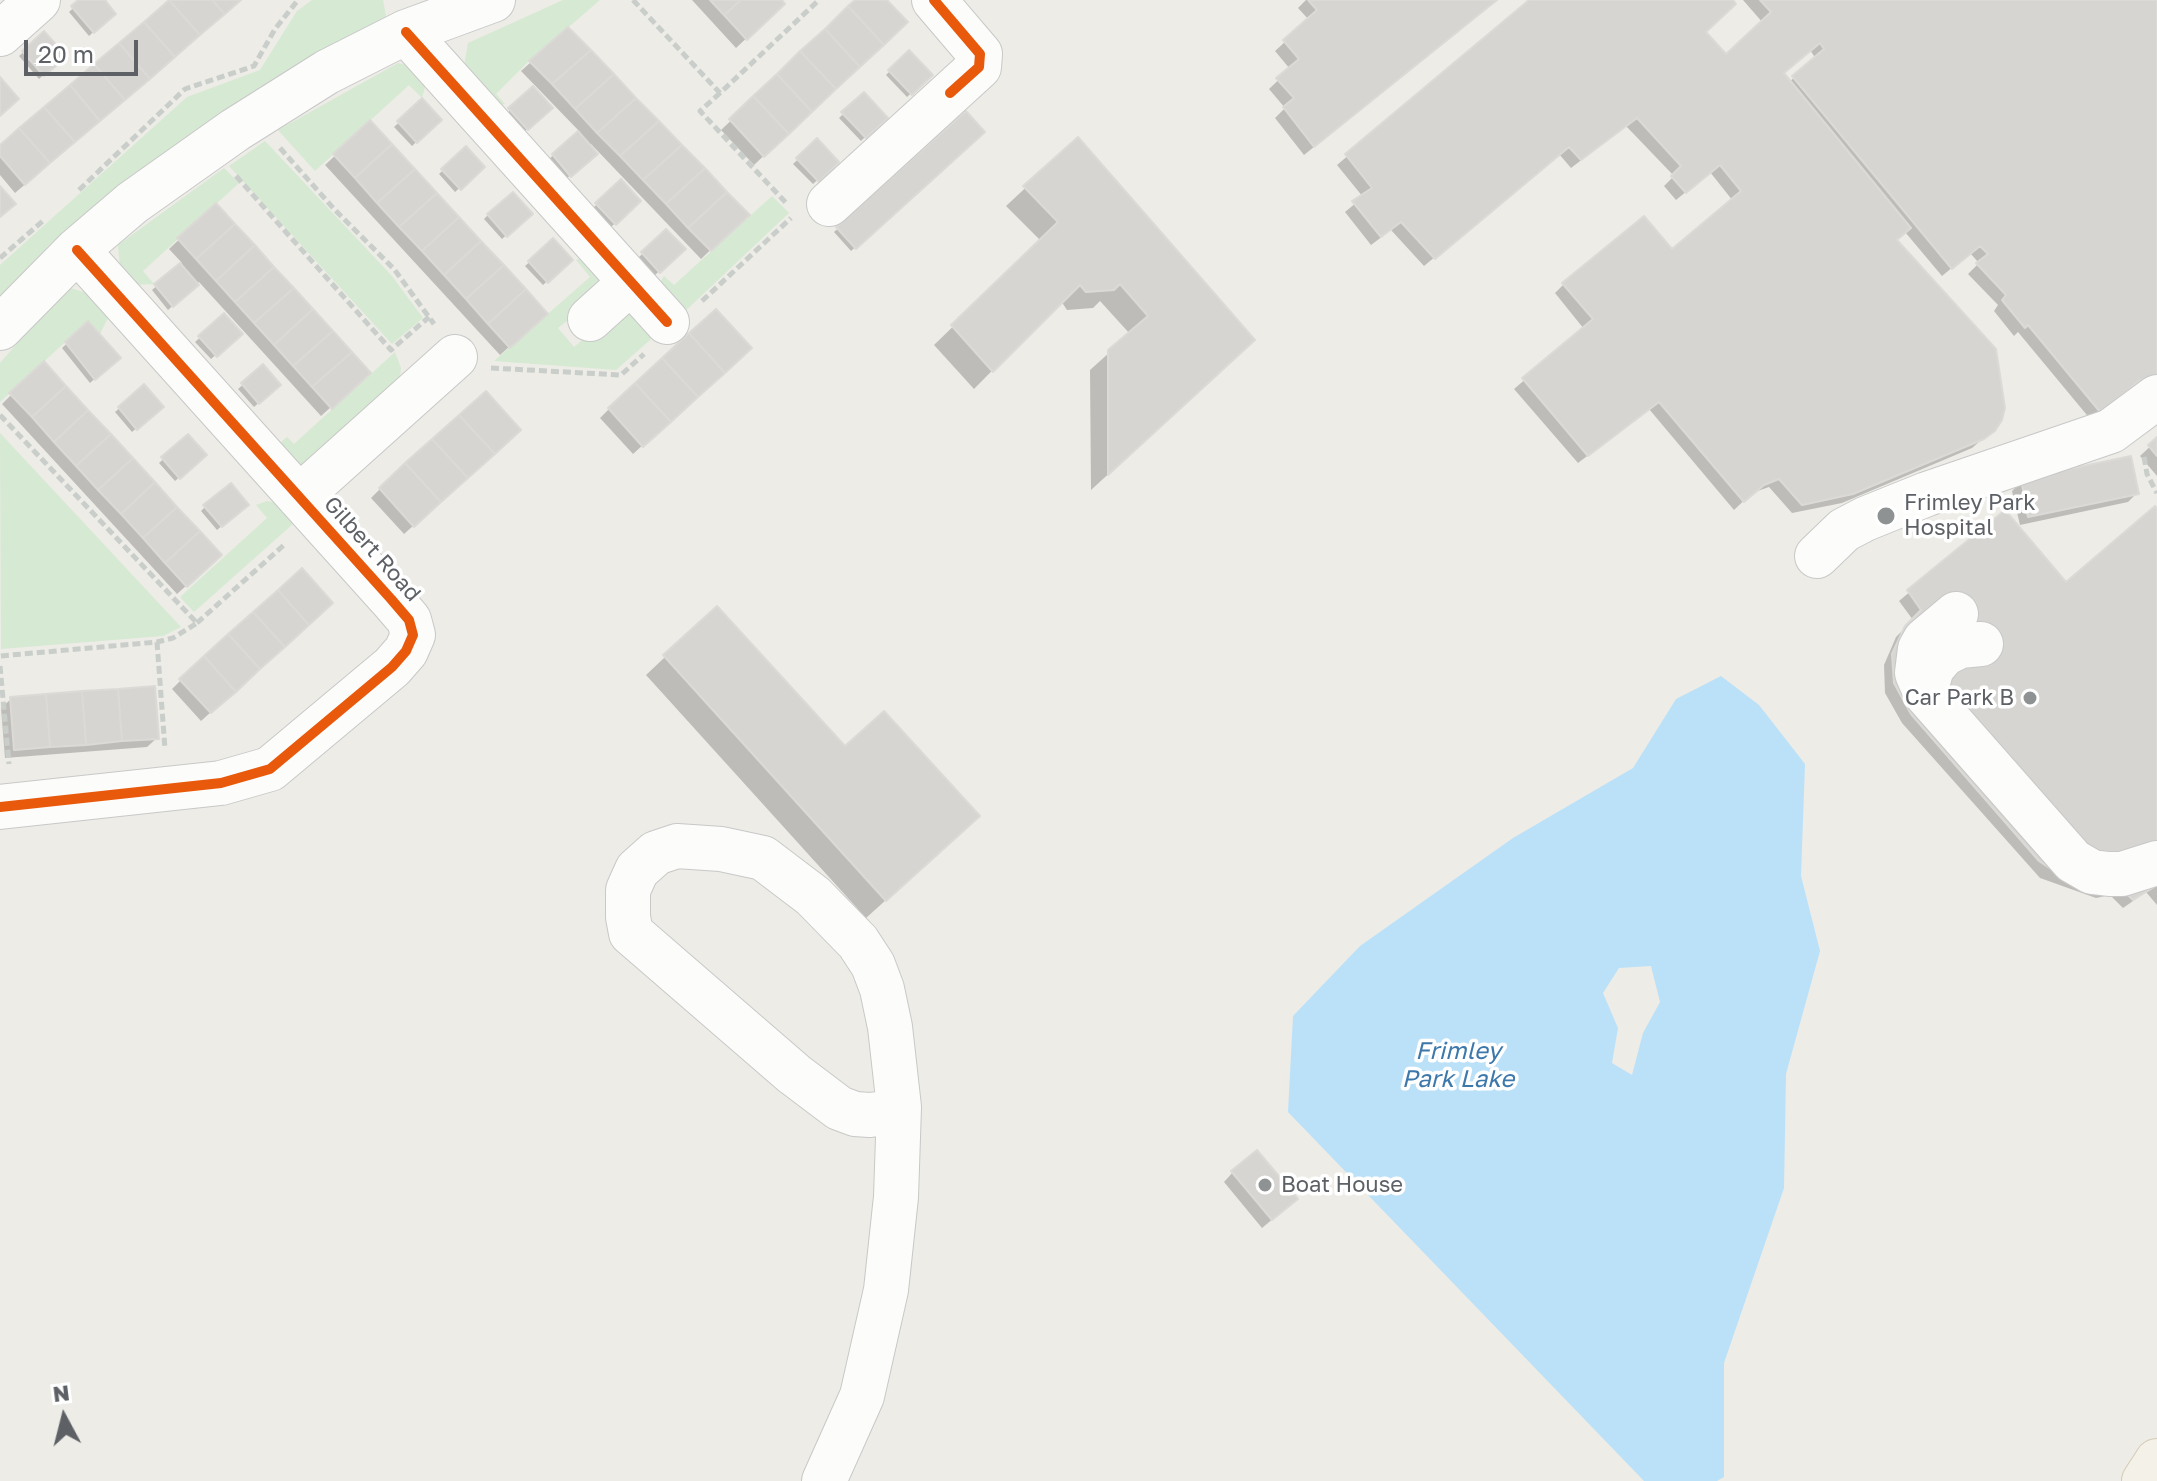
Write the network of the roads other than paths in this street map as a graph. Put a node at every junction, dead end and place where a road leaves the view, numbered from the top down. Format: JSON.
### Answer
{"nodes":[{"id":1,"x":38,"y":0,"type":"edge"},
{"id":2,"x":493,"y":0,"type":"edge"},
{"id":3,"x":934,"y":0,"type":"edge"},
{"id":4,"x":406,"y":32,"type":"junction"},
{"id":5,"x":0,"y":34,"type":"edge"},
{"id":6,"x":829,"y":204,"type":"dead end"},
{"id":7,"x":77,"y":250,"type":"junction"},
{"id":8,"x":631,"y":282,"type":"junction"},
{"id":9,"x":590,"y":319,"type":"dead end"},
{"id":10,"x":671,"y":326,"type":"road end"},
{"id":11,"x":0,"y":328,"type":"edge"},
{"id":12,"x":442,"y":357,"type":"road end"},
{"id":13,"x":2157,"y":397,"type":"edge"},
{"id":14,"x":307,"y":507,"type":"junction"},
{"id":15,"x":1817,"y":556,"type":"dead end"},
{"id":16,"x":1968,"y":629,"type":"dead end"},
{"id":17,"x":6,"y":806,"type":"edge"},
{"id":18,"x":2157,"y":863,"type":"edge"},
{"id":19,"x":899,"y":1107,"type":"junction"},
{"id":20,"x":824,"y":1481,"type":"edge"}],
"edges":[{"from":1,"to":5,"type":"street"},
{"from":2,"to":4,"type":"street"},
{"from":3,"to":6,"type":"street"},
{"from":4,"to":7,"type":"street"},
{"from":4,"to":8,"type":"street"},
{"from":7,"to":11,"type":"street"},
{"from":7,"to":14,"type":"street","name":"Gilbert Road"},
{"from":8,"to":9,"type":"street"},
{"from":8,"to":10,"type":"street"},
{"from":12,"to":14,"type":"street","name":"Gilbert Road"},
{"from":13,"to":15,"type":"street"},
{"from":14,"to":17,"type":"street","name":"Gilbert Road"},
{"from":16,"to":18,"type":"street"},
{"from":19,"to":19,"type":"street"},
{"from":19,"to":20,"type":"street"}]}
